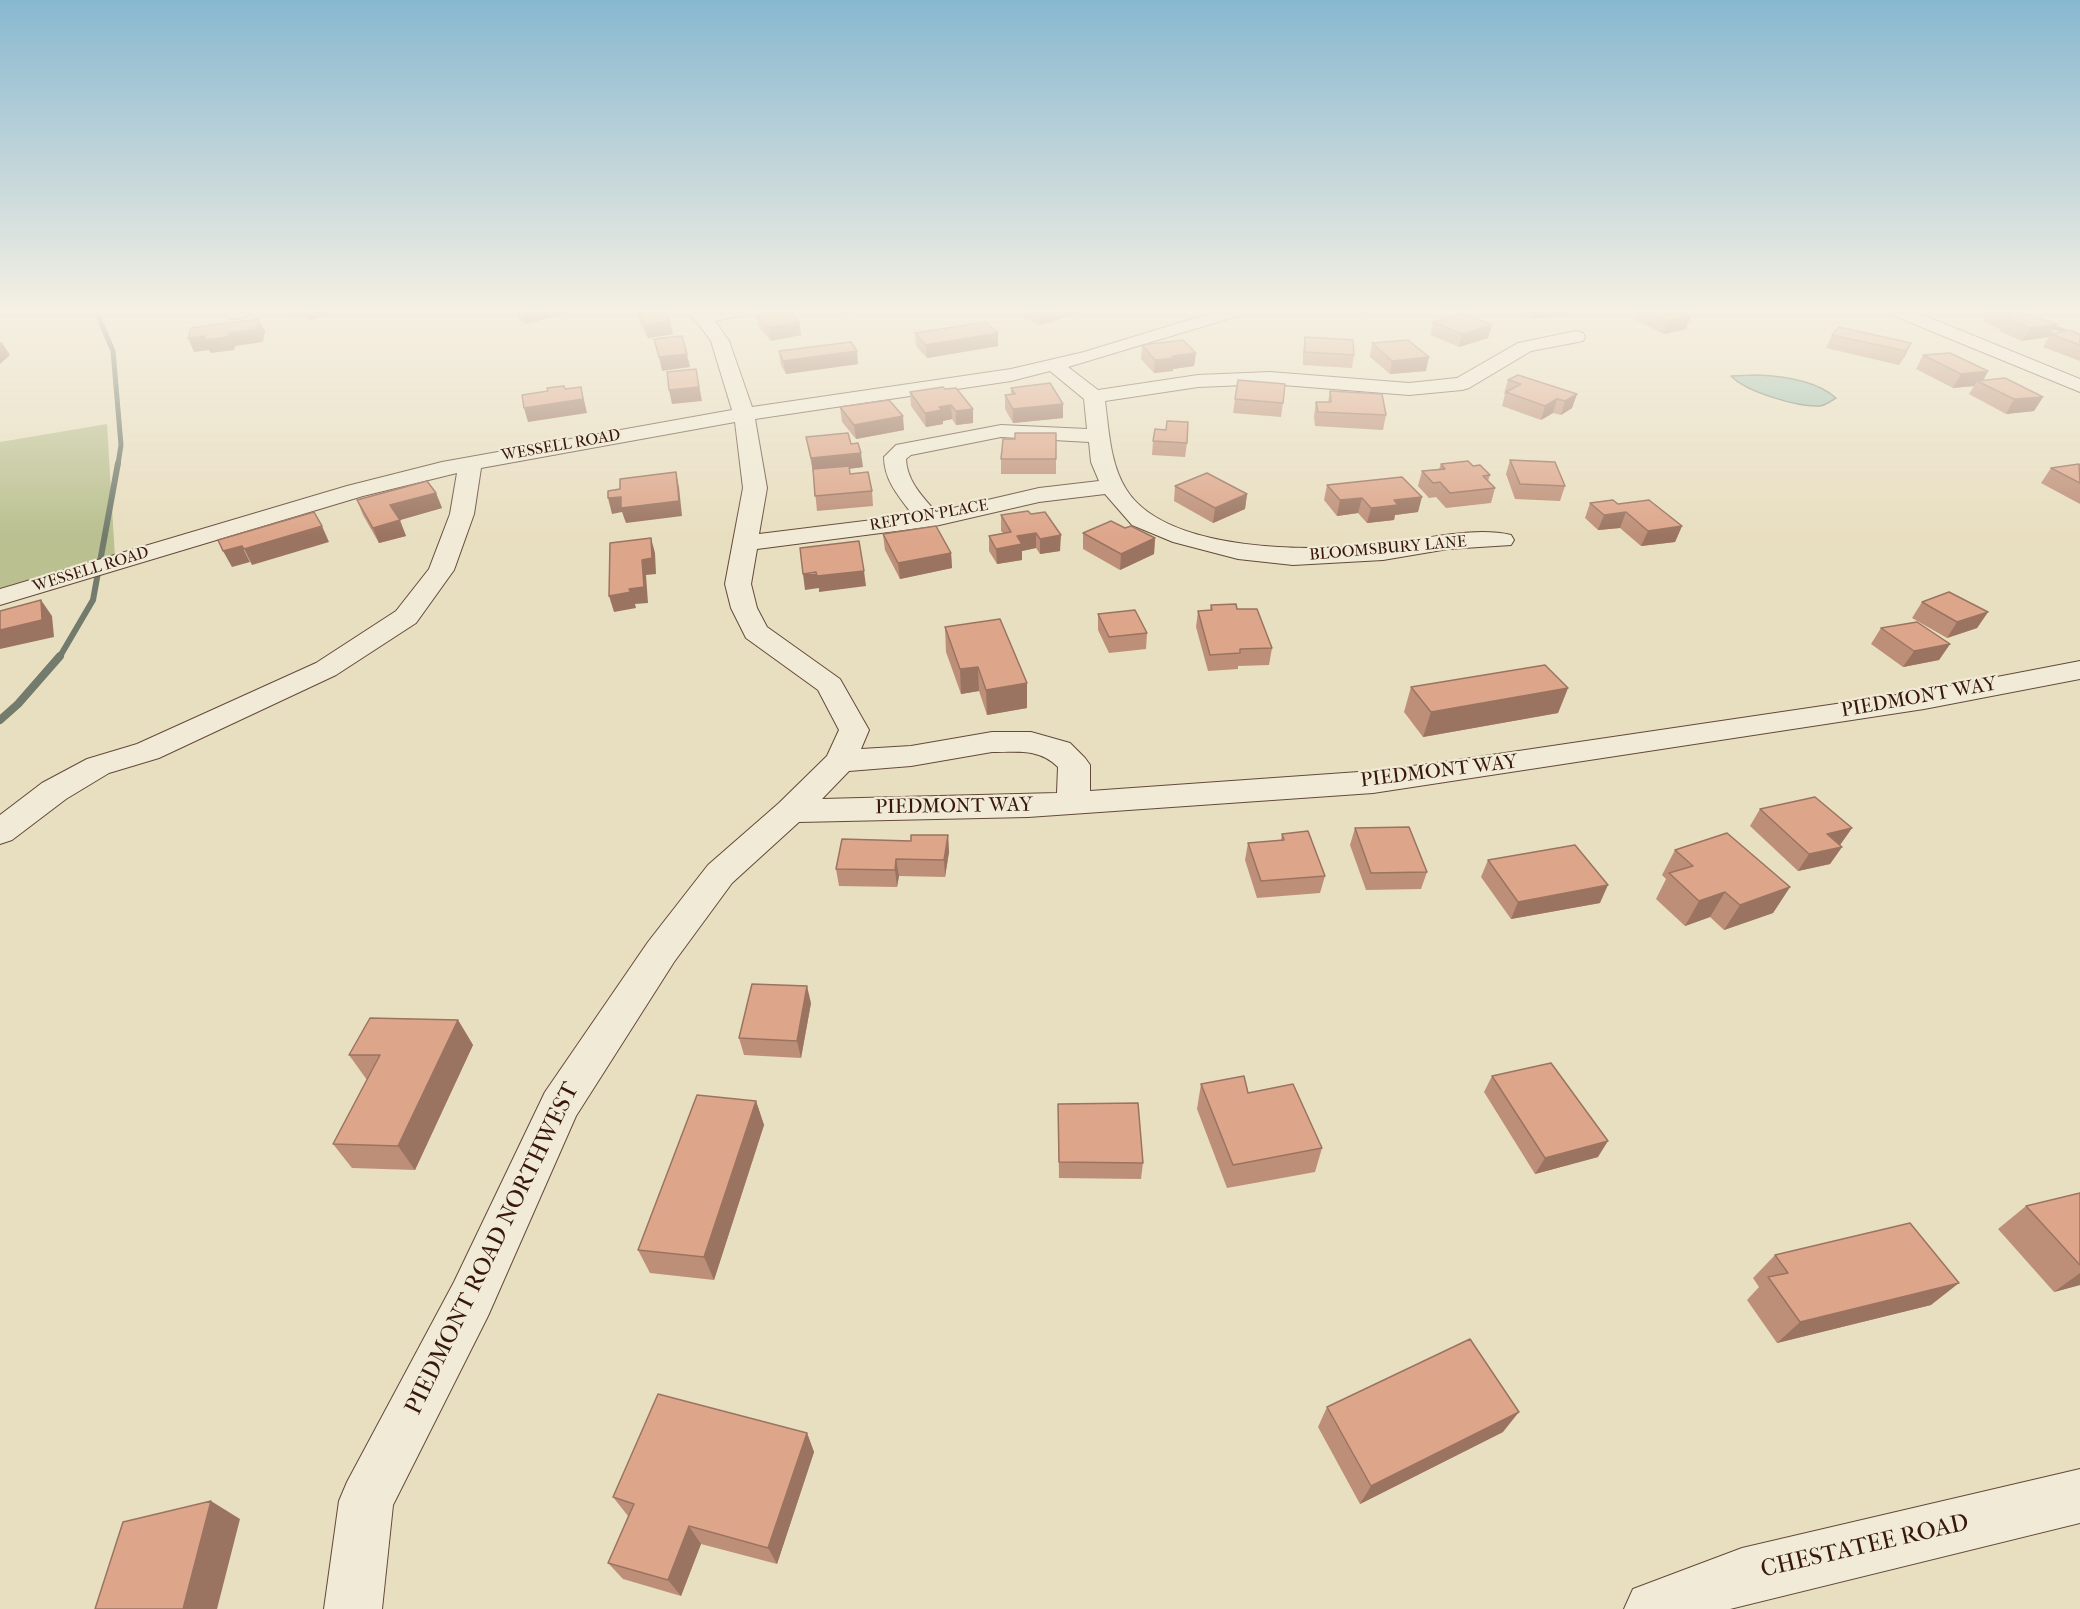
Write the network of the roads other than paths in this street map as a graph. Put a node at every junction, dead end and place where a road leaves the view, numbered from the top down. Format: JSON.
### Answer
{"nodes":[{"id":1,"x":735,"y":386,"type":"edge"},
{"id":2,"x":935,"y":386,"type":"edge"},
{"id":3,"x":1080,"y":386,"type":"edge"},
{"id":4,"x":1165,"y":386,"type":"edge"},
{"id":5,"x":1364,"y":386,"type":"edge"},
{"id":6,"x":1444,"y":386,"type":"edge"},
{"id":7,"x":1094,"y":397,"type":"junction"},
{"id":8,"x":744,"y":414,"type":"junction"},
{"id":9,"x":1099,"y":436,"type":"junction"},
{"id":10,"x":470,"y":463,"type":"junction"},
{"id":11,"x":1113,"y":486,"type":"junction"},
{"id":12,"x":929,"y":519,"type":"junction"},
{"id":13,"x":1502,"y":540,"type":"dead end"},
{"id":14,"x":745,"y":543,"type":"junction"},
{"id":15,"x":0,"y":597,"type":"edge"},
{"id":16,"x":2080,"y":670,"type":"edge"},
{"id":17,"x":840,"y":761,"type":"junction"},
{"id":18,"x":1073,"y":803,"type":"junction"},
{"id":19,"x":791,"y":811,"type":"junction"},
{"id":20,"x":0,"y":832,"type":"edge"},
{"id":21,"x":2080,"y":1496,"type":"edge"},
{"id":22,"x":353,"y":1609,"type":"edge"},
{"id":23,"x":1653,"y":1609,"type":"edge"}],
"edges":[{"from":1,"to":8,"type":"street"},
{"from":2,"to":8,"type":"street","name":"WESSELL ROAD"},
{"from":3,"to":7,"type":"street"},
{"from":4,"to":7,"type":"street"},
{"from":5,"to":6,"type":"street"},
{"from":7,"to":9,"type":"street","name":"BLOOMSBURY LANE"},
{"from":8,"to":10,"type":"street","name":"WESSELL ROAD"},
{"from":8,"to":14,"type":"street"},
{"from":9,"to":11,"type":"street","name":"BLOOMSBURY LANE"},
{"from":9,"to":12,"type":"street"},
{"from":10,"to":15,"type":"street","name":"WESSELL ROAD"},
{"from":10,"to":20,"type":"street"},
{"from":11,"to":12,"type":"street","name":"REPTON PLACE"},
{"from":11,"to":13,"type":"street","name":"BLOOMSBURY LANE"},
{"from":12,"to":14,"type":"street","name":"REPTON PLACE"},
{"from":14,"to":17,"type":"street"},
{"from":16,"to":18,"type":"street","name":"PIEDMONT WAY"},
{"from":17,"to":18,"type":"street"},
{"from":17,"to":19,"type":"street","name":"PIEDMONT ROAD NORTHWEST"},
{"from":18,"to":19,"type":"street","name":"PIEDMONT WAY"},
{"from":19,"to":22,"type":"street","name":"PIEDMONT ROAD NORTHWEST"},
{"from":21,"to":23,"type":"street","name":"CHESTATEE ROAD"}]}
